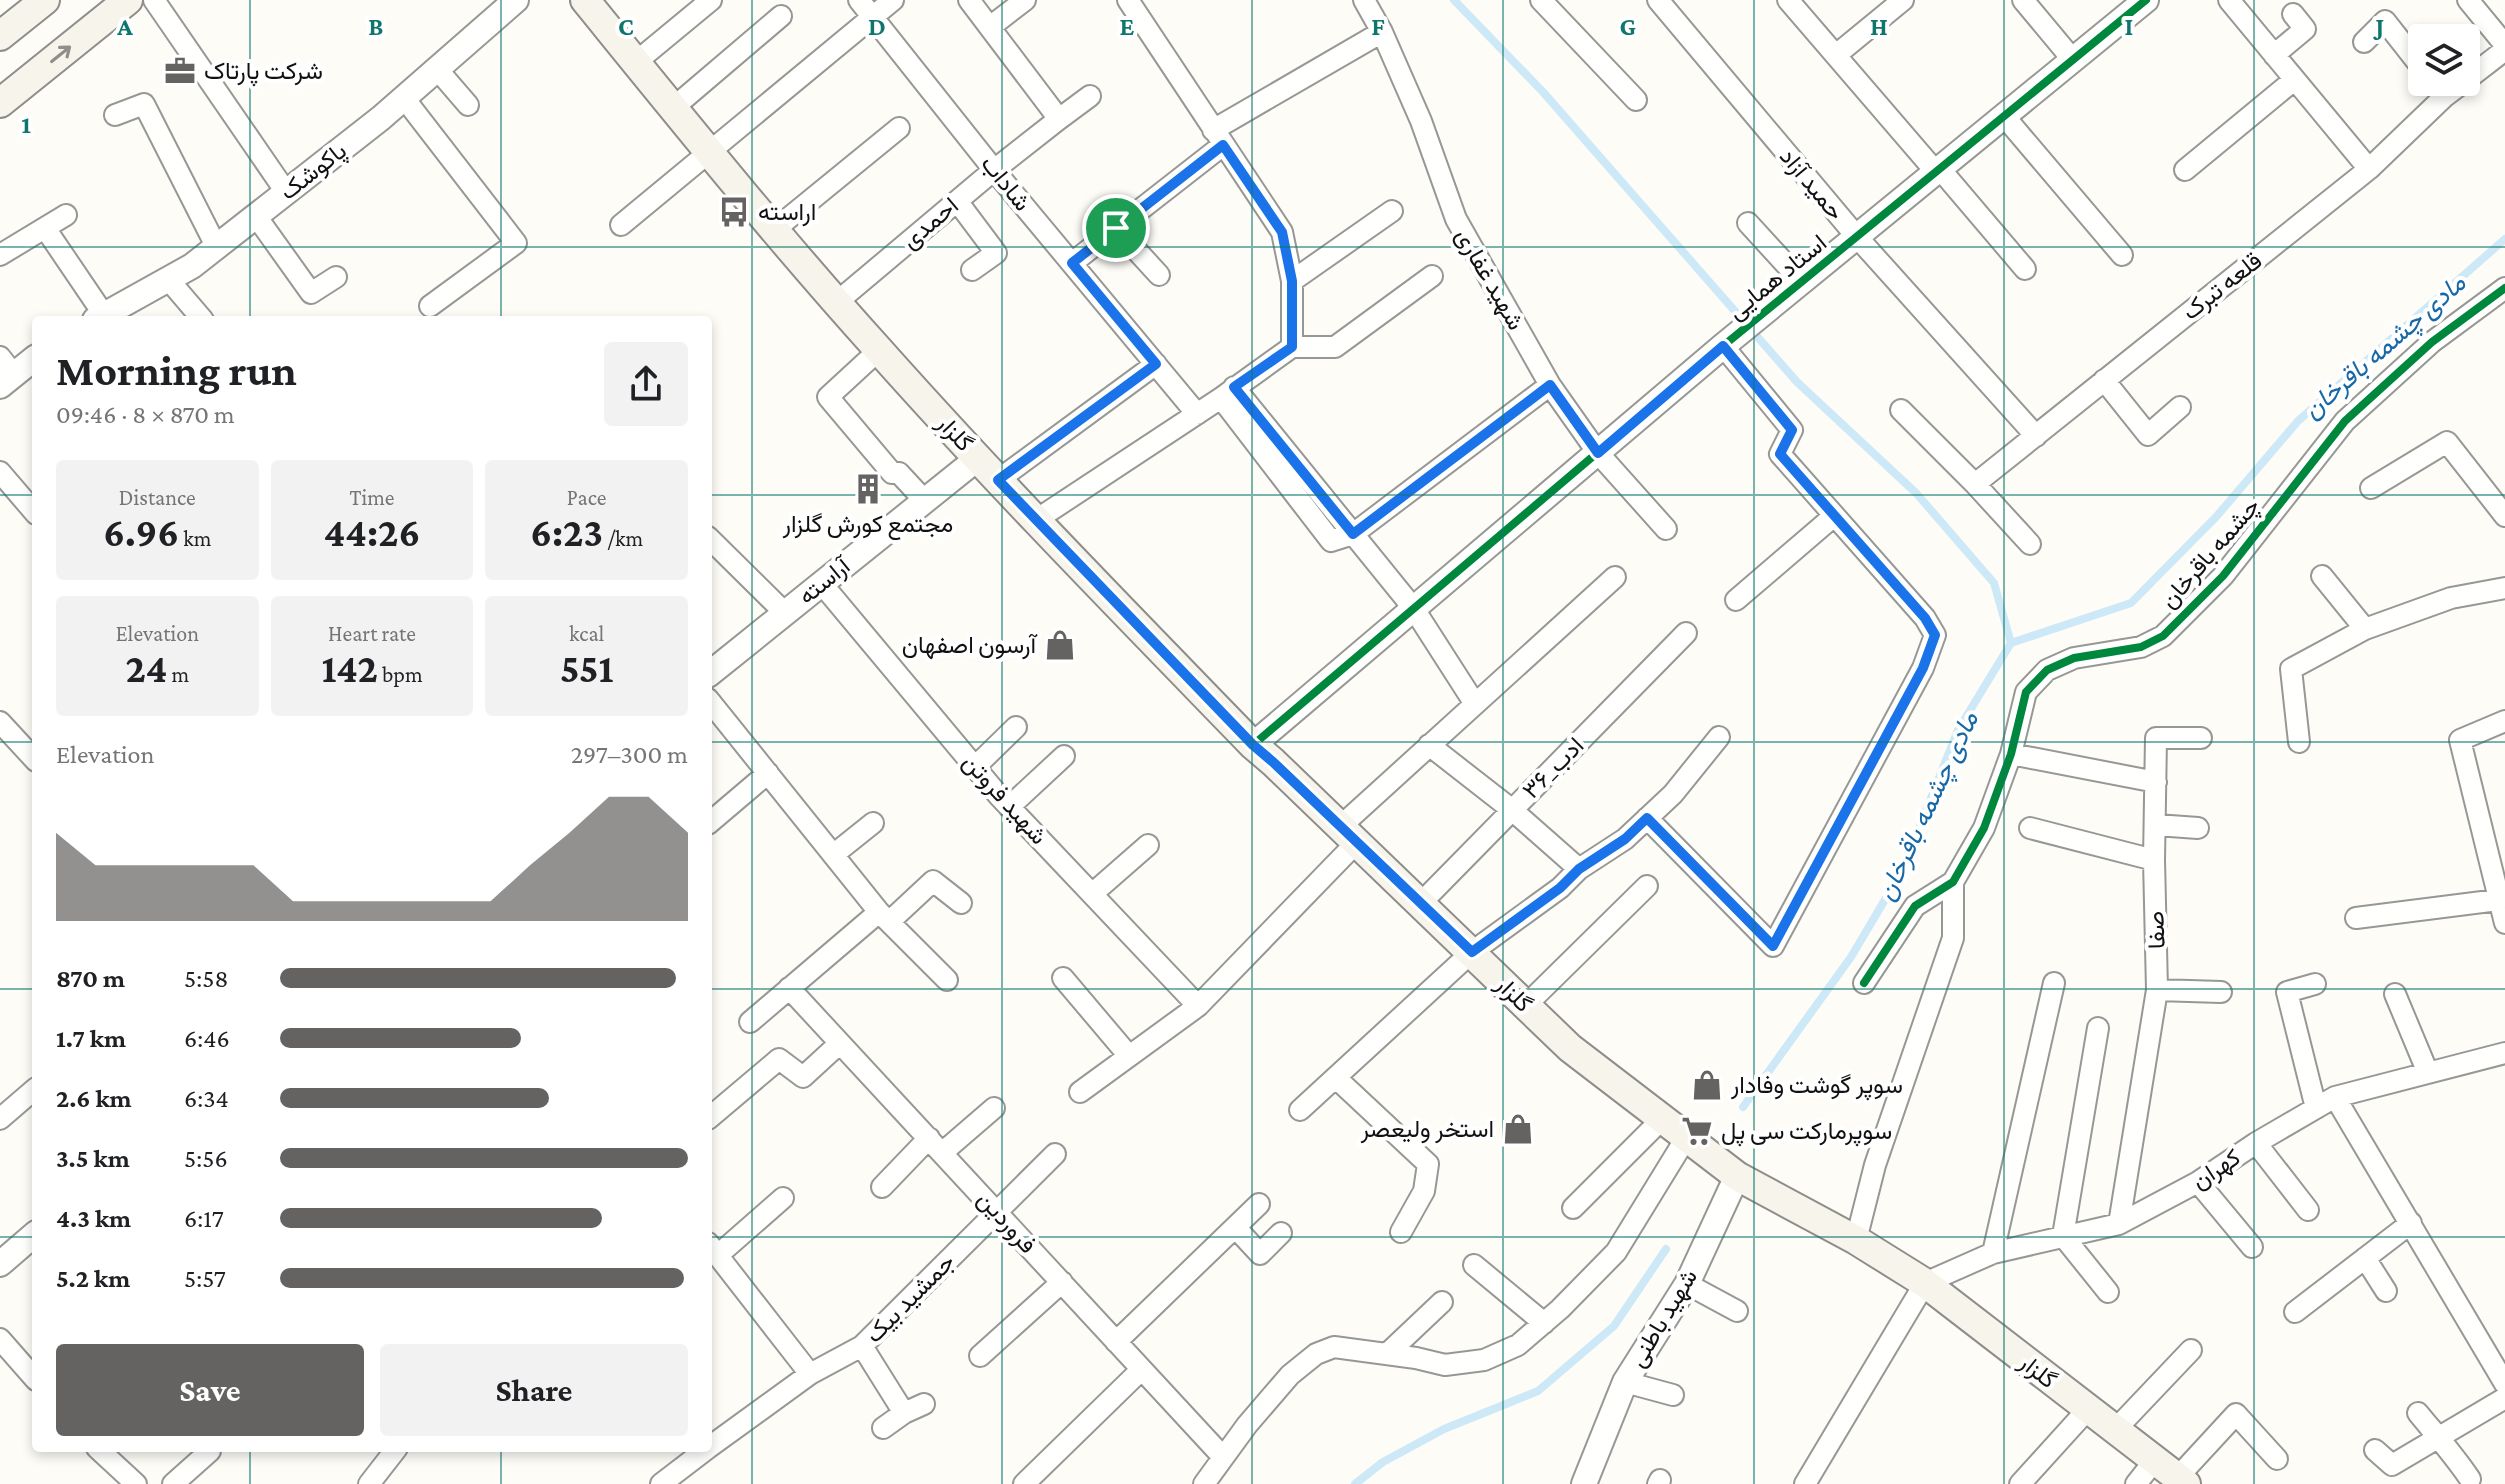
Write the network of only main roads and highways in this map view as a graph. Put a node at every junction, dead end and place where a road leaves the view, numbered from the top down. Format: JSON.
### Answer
{"nodes":[{"id":1,"x":45,"y":0,"type":"edge"},
{"id":2,"x":128,"y":0,"type":"edge"},
{"id":3,"x":585,"y":0,"type":"edge"},
{"id":4,"x":0,"y":36,"type":"edge"},
{"id":5,"x":0,"y":103,"type":"edge"},
{"id":6,"x":2181,"y":1481,"type":"edge"}],
"edges":[{"from":1,"to":4,"type":"main road"},
{"from":5,"to":2,"type":"main road","one_way":true},
{"from":3,"to":6,"type":"main road","name":"گلزار"}]}
